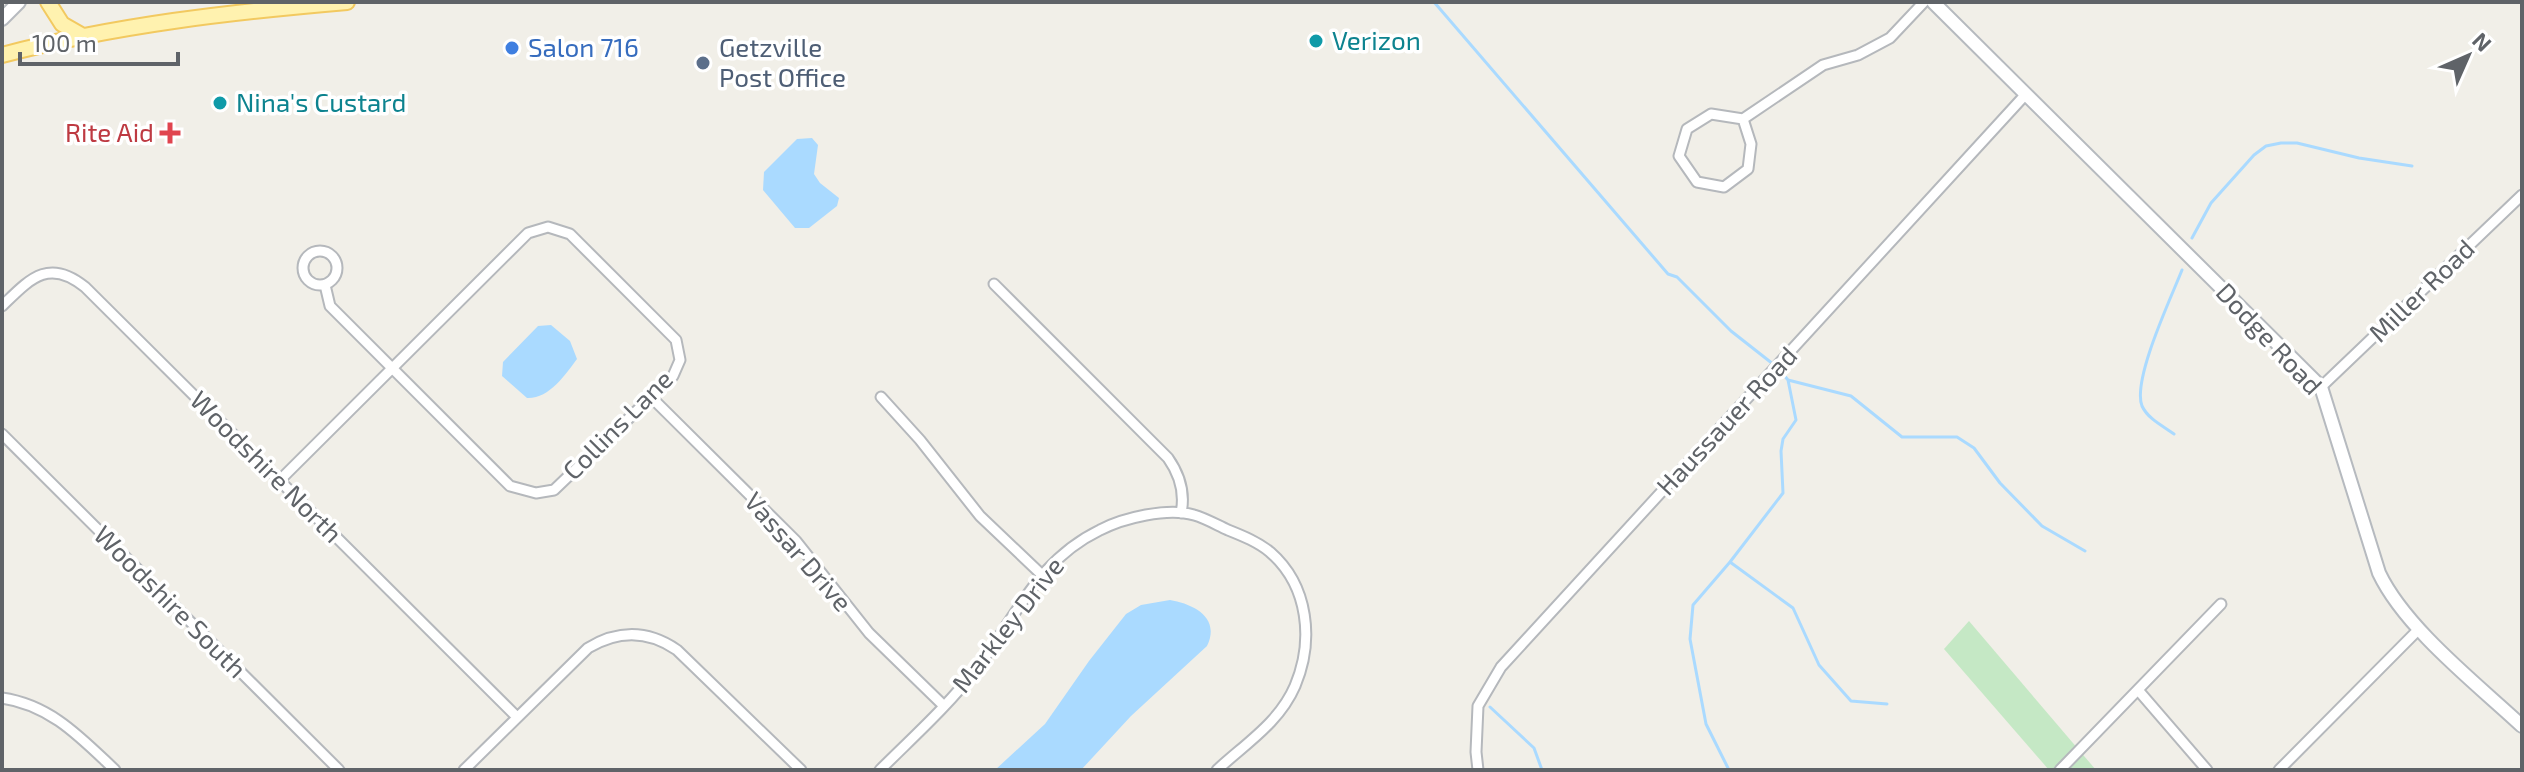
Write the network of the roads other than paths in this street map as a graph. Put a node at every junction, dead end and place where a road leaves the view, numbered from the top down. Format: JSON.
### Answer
{"nodes":[{"id":1,"x":19,"y":2,"type":"edge"},
{"id":2,"x":48,"y":2,"type":"edge"},
{"id":3,"x":347,"y":2,"type":"edge"},
{"id":4,"x":1924,"y":2,"type":"edge"},
{"id":5,"x":1933,"y":2,"type":"edge"},
{"id":6,"x":2,"y":19,"type":"edge"},
{"id":7,"x":83,"y":36,"type":"junction"},
{"id":8,"x":2,"y":55,"type":"edge"},
{"id":9,"x":2026,"y":94,"type":"junction"},
{"id":10,"x":1743,"y":119,"type":"junction"},
{"id":11,"x":2522,"y":195,"type":"edge"},
{"id":12,"x":994,"y":284,"type":"dead end"},
{"id":13,"x":325,"y":285,"type":"dead end"},
{"id":14,"x":2,"y":306,"type":"edge"},
{"id":15,"x":392,"y":368,"type":"junction"},
{"id":16,"x":2321,"y":387,"type":"junction"},
{"id":17,"x":881,"y":397,"type":"dead end"},
{"id":18,"x":652,"y":398,"type":"junction"},
{"id":19,"x":2,"y":434,"type":"edge"},
{"id":20,"x":280,"y":480,"type":"junction"},
{"id":21,"x":1181,"y":513,"type":"junction"},
{"id":22,"x":1041,"y":574,"type":"junction"},
{"id":23,"x":2221,"y":604,"type":"dead end"},
{"id":24,"x":2419,"y":629,"type":"junction"},
{"id":25,"x":2138,"y":690,"type":"junction"},
{"id":26,"x":2,"y":698,"type":"edge"},
{"id":27,"x":944,"y":706,"type":"junction"},
{"id":28,"x":517,"y":717,"type":"junction"},
{"id":29,"x":2522,"y":726,"type":"edge"},
{"id":30,"x":115,"y":770,"type":"edge"},
{"id":31,"x":339,"y":770,"type":"edge"},
{"id":32,"x":464,"y":770,"type":"edge"},
{"id":33,"x":801,"y":770,"type":"edge"},
{"id":34,"x":880,"y":770,"type":"edge"},
{"id":35,"x":1217,"y":770,"type":"edge"},
{"id":36,"x":1478,"y":770,"type":"edge"},
{"id":37,"x":2060,"y":770,"type":"edge"},
{"id":38,"x":2207,"y":770,"type":"edge"},
{"id":39,"x":2279,"y":770,"type":"edge"}],
"edges":[{"from":1,"to":6,"type":"street"},
{"from":2,"to":7,"type":"main road"},
{"from":3,"to":7,"type":"main road"},
{"from":4,"to":10,"type":"street"},
{"from":5,"to":9,"type":"street","name":"Dodge Road"},
{"from":7,"to":8,"type":"main road"},
{"from":9,"to":16,"type":"street","name":"Dodge Road"},
{"from":9,"to":36,"type":"street","name":"Haussauer Road"},
{"from":10,"to":10,"type":"street"},
{"from":11,"to":16,"type":"street","name":"Miller Road"},
{"from":12,"to":21,"type":"street"},
{"from":13,"to":15,"type":"street"},
{"from":14,"to":20,"type":"street","name":"Woodshire North"},
{"from":15,"to":18,"type":"street","name":"Collins Lane"},
{"from":15,"to":18,"type":"street","name":"Collins Lane"},
{"from":15,"to":20,"type":"street","name":"Collins Lane"},
{"from":16,"to":24,"type":"street","name":"Dodge Road"},
{"from":17,"to":22,"type":"street"},
{"from":18,"to":27,"type":"street","name":"Vassar Drive"},
{"from":19,"to":31,"type":"street","name":"Woodshire South"},
{"from":20,"to":28,"type":"street","name":"Woodshire North"},
{"from":21,"to":22,"type":"street","name":"Markley Drive"},
{"from":21,"to":35,"type":"street","name":"Markley Drive"},
{"from":22,"to":27,"type":"street","name":"Markley Drive"},
{"from":23,"to":25,"type":"street"},
{"from":24,"to":29,"type":"street","name":"Dodge Road"},
{"from":24,"to":39,"type":"street"},
{"from":25,"to":37,"type":"street"},
{"from":25,"to":38,"type":"street"},
{"from":26,"to":30,"type":"street"},
{"from":27,"to":34,"type":"street","name":"Markley Drive"},
{"from":28,"to":32,"type":"street"},
{"from":28,"to":33,"type":"street"}]}
